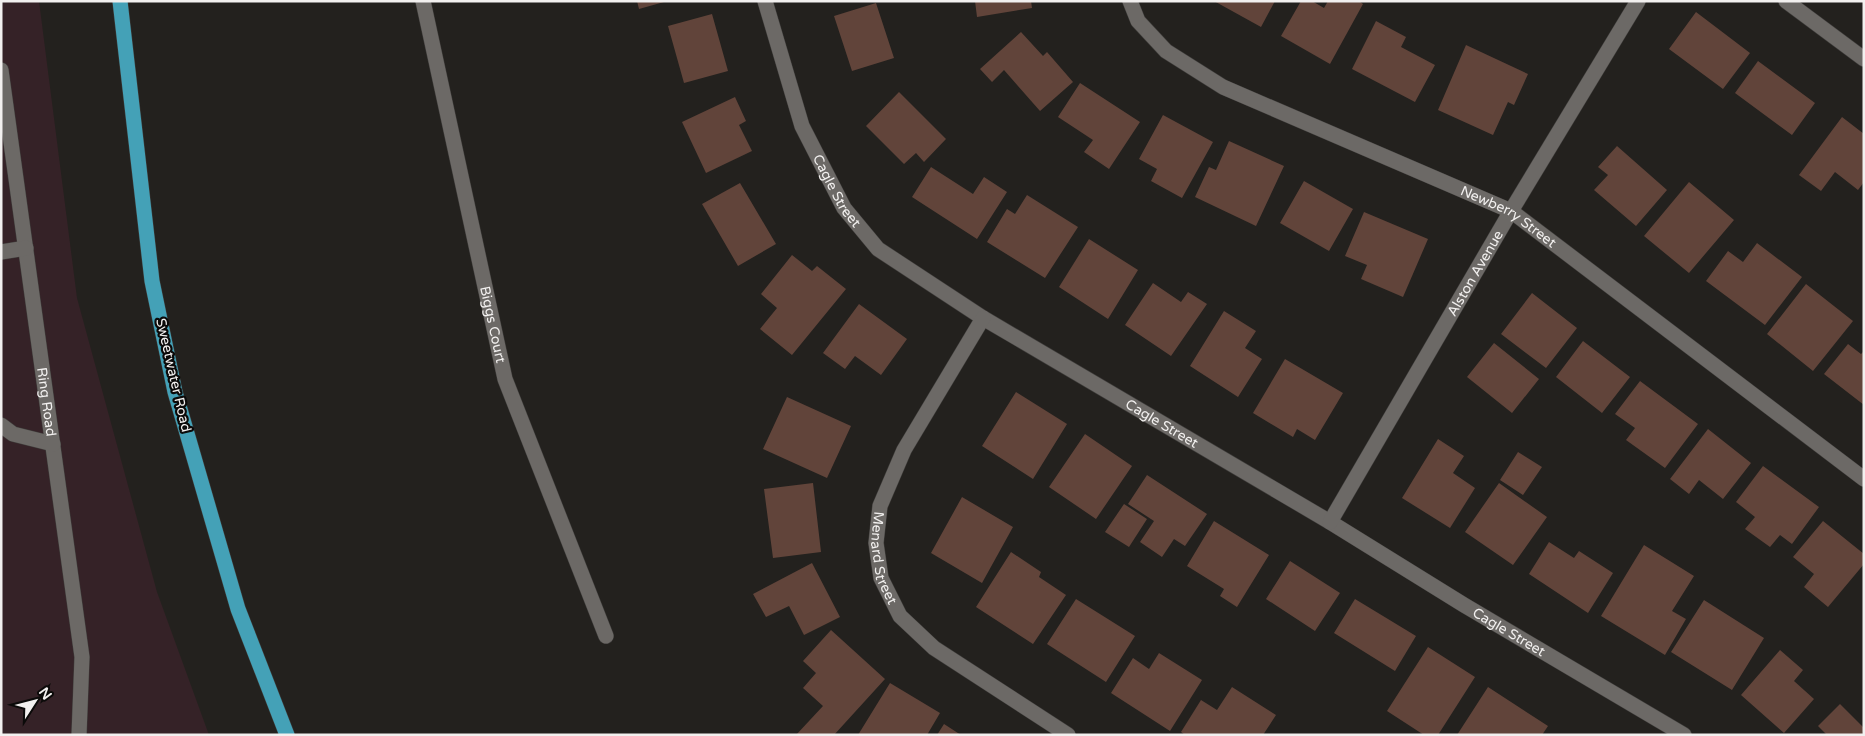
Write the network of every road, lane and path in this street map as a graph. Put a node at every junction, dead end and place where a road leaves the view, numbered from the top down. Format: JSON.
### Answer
{"nodes":[{"id":1,"x":120,"y":1,"type":"edge"},
{"id":2,"x":423,"y":1,"type":"edge"},
{"id":3,"x":766,"y":1,"type":"edge"},
{"id":4,"x":1130,"y":1,"type":"edge"},
{"id":5,"x":1638,"y":1,"type":"edge"},
{"id":6,"x":1786,"y":1,"type":"edge"},
{"id":7,"x":1864,"y":59,"type":"edge"},
{"id":8,"x":1,"y":70,"type":"edge"},
{"id":9,"x":1511,"y":211,"type":"junction"},
{"id":10,"x":26,"y":248,"type":"junction"},
{"id":11,"x":1,"y":252,"type":"edge"},
{"id":12,"x":983,"y":318,"type":"junction"},
{"id":13,"x":1,"y":425,"type":"edge"},
{"id":14,"x":53,"y":444,"type":"junction"},
{"id":15,"x":1864,"y":479,"type":"edge"},
{"id":16,"x":1330,"y":522,"type":"junction"},
{"id":17,"x":606,"y":636,"type":"dead end"},
{"id":18,"x":78,"y":735,"type":"edge"},
{"id":19,"x":287,"y":735,"type":"edge"},
{"id":20,"x":1068,"y":735,"type":"edge"},
{"id":21,"x":1684,"y":735,"type":"edge"}],
"edges":[{"from":1,"to":19,"type":"main road","name":"Sweetwater Road"},
{"from":2,"to":17,"type":"street","name":"Biggs Court"},
{"from":3,"to":12,"type":"street","name":"Cagle Street"},
{"from":4,"to":9,"type":"street","name":"Newberry Street"},
{"from":5,"to":9,"type":"street","name":"Alston Avenue"},
{"from":6,"to":7,"type":"street"},
{"from":8,"to":10,"type":"street","name":"Ring Road"},
{"from":9,"to":15,"type":"street","name":"Newberry Street"},
{"from":9,"to":16,"type":"street","name":"Alston Avenue"},
{"from":10,"to":11,"type":"street"},
{"from":10,"to":14,"type":"street","name":"Ring Road"},
{"from":12,"to":16,"type":"street","name":"Cagle Street"},
{"from":12,"to":20,"type":"street","name":"Menard Street"},
{"from":13,"to":14,"type":"street"},
{"from":14,"to":18,"type":"street","name":"Ring Road"},
{"from":16,"to":21,"type":"street","name":"Cagle Street"}]}
